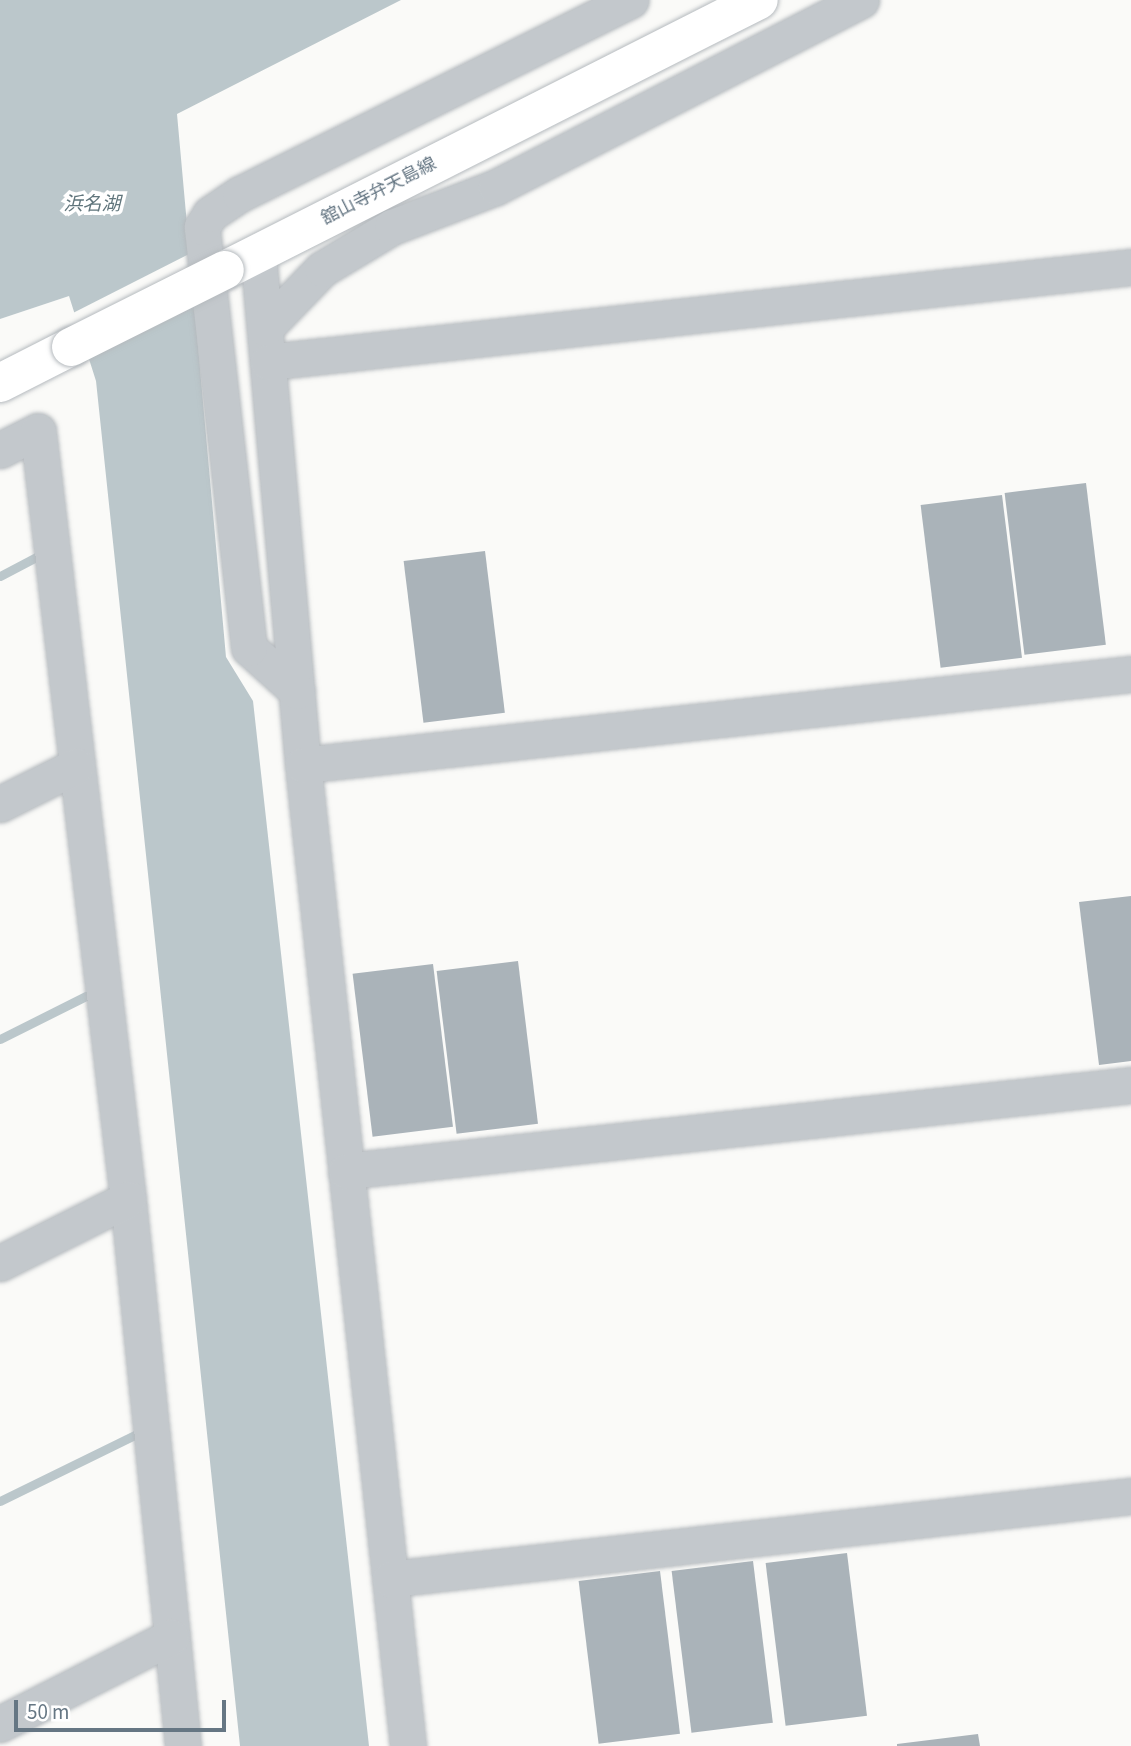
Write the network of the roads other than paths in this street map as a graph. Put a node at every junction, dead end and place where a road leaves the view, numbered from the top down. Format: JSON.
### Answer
{"nodes":[{"id":1,"x":631,"y":0,"type":"edge"},
{"id":2,"x":759,"y":0,"type":"edge"},
{"id":3,"x":861,"y":0,"type":"edge"},
{"id":4,"x":242,"y":261,"type":"junction"},
{"id":5,"x":1131,"y":267,"type":"edge"},
{"id":6,"x":265,"y":328,"type":"junction"},
{"id":7,"x":268,"y":362,"type":"junction"},
{"id":8,"x":0,"y":383,"type":"edge"},
{"id":9,"x":0,"y":450,"type":"edge"},
{"id":10,"x":1131,"y":674,"type":"edge"},
{"id":11,"x":297,"y":691,"type":"junction"},
{"id":12,"x":303,"y":765,"type":"junction"},
{"id":13,"x":76,"y":766,"type":"junction"},
{"id":14,"x":0,"y":804,"type":"edge"},
{"id":15,"x":1131,"y":1085,"type":"edge"},
{"id":16,"x":346,"y":1171,"type":"junction"},
{"id":17,"x":128,"y":1199,"type":"junction"},
{"id":18,"x":0,"y":1263,"type":"edge"},
{"id":19,"x":1131,"y":1496,"type":"edge"},
{"id":20,"x":390,"y":1579,"type":"junction"},
{"id":21,"x":171,"y":1637,"type":"junction"},
{"id":22,"x":0,"y":1724,"type":"edge"},
{"id":23,"x":183,"y":1746,"type":"edge"},
{"id":24,"x":408,"y":1746,"type":"edge"}],
"edges":[{"from":1,"to":11,"type":"street"},
{"from":2,"to":4,"type":"main road","name":"舘山寺弁天島線"},
{"from":3,"to":6,"type":"street"},
{"from":4,"to":6,"type":"street"},
{"from":4,"to":8,"type":"main road","name":"舘山寺弁天島線","bridge":true},
{"from":5,"to":7,"type":"street"},
{"from":6,"to":7,"type":"street"},
{"from":7,"to":11,"type":"street"},
{"from":9,"to":13,"type":"street"},
{"from":10,"to":12,"type":"street"},
{"from":11,"to":12,"type":"street"},
{"from":12,"to":16,"type":"street"},
{"from":13,"to":14,"type":"street"},
{"from":13,"to":17,"type":"street"},
{"from":15,"to":16,"type":"street"},
{"from":16,"to":20,"type":"street"},
{"from":17,"to":18,"type":"street"},
{"from":17,"to":21,"type":"street"},
{"from":19,"to":20,"type":"street"},
{"from":20,"to":24,"type":"street"},
{"from":21,"to":22,"type":"street"},
{"from":21,"to":23,"type":"street"}]}
